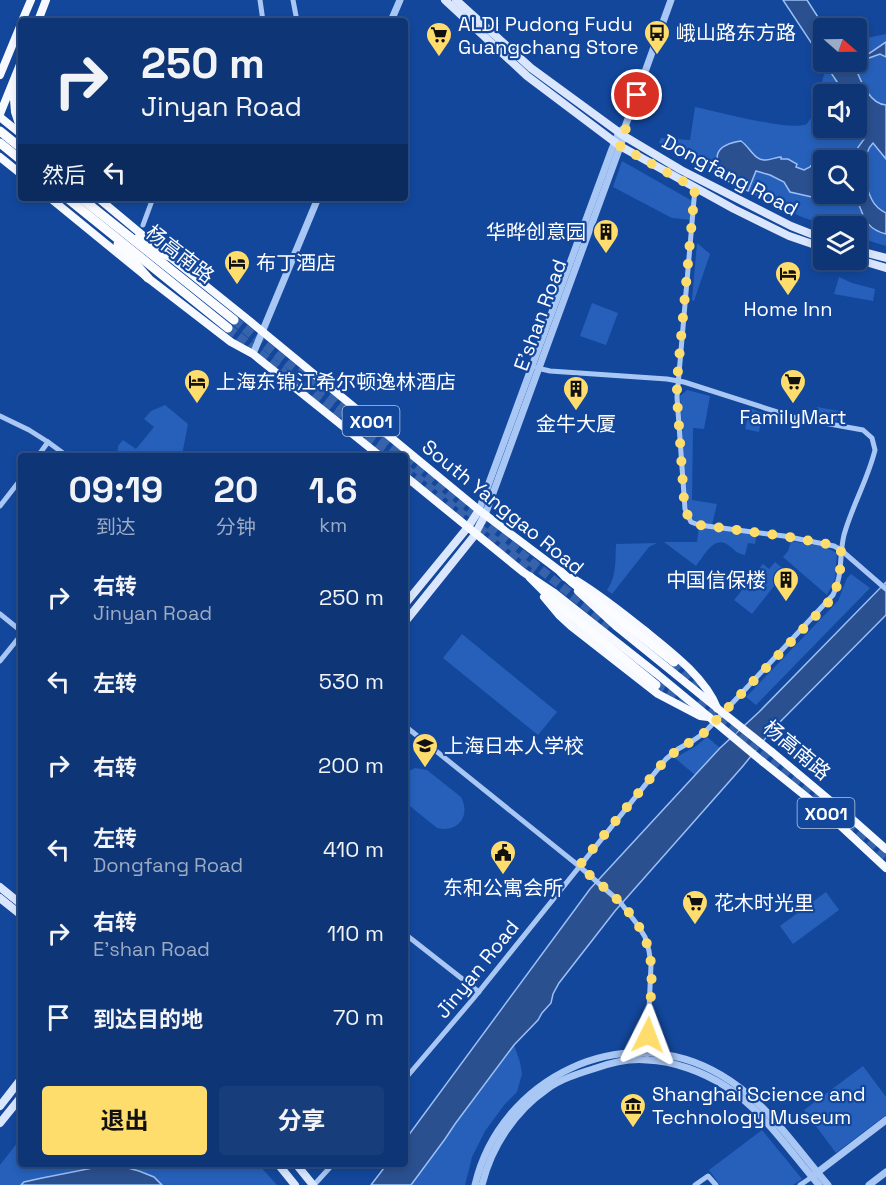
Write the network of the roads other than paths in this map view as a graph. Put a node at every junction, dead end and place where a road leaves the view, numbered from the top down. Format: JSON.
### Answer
{"nodes":[{"id":1,"x":31,"y":0,"type":"edge"},
{"id":2,"x":46,"y":0,"type":"edge"},
{"id":3,"x":260,"y":0,"type":"edge"},
{"id":4,"x":294,"y":0,"type":"edge"},
{"id":5,"x":400,"y":0,"type":"edge"},
{"id":6,"x":445,"y":0,"type":"edge"},
{"id":7,"x":456,"y":0,"type":"edge"},
{"id":8,"x":671,"y":0,"type":"edge"},
{"id":9,"x":24,"y":18,"type":"edge"},
{"id":10,"x":39,"y":18,"type":"edge"},
{"id":11,"x":263,"y":18,"type":"edge"},
{"id":12,"x":297,"y":18,"type":"edge"},
{"id":13,"x":393,"y":18,"type":"edge"},
{"id":14,"x":18,"y":31,"type":"edge"},
{"id":15,"x":18,"y":69,"type":"edge"},
{"id":16,"x":1,"y":70,"type":"edge"},
{"id":17,"x":12,"y":83,"type":"junction"},
{"id":18,"x":0,"y":116,"type":"edge"},
{"id":19,"x":18,"y":122,"type":"edge"},
{"id":20,"x":18,"y":130,"type":"edge"},
{"id":21,"x":0,"y":131,"type":"edge"},
{"id":22,"x":623,"y":132,"type":"junction"},
{"id":23,"x":0,"y":143,"type":"edge"},
{"id":24,"x":617,"y":145,"type":"junction"},
{"id":25,"x":18,"y":146,"type":"edge"},
{"id":26,"x":0,"y":157,"type":"edge"},
{"id":27,"x":18,"y":158,"type":"edge"},
{"id":28,"x":0,"y":167,"type":"edge"},
{"id":29,"x":18,"y":171,"type":"edge"},
{"id":30,"x":695,"y":188,"type":"junction"},
{"id":31,"x":54,"y":201,"type":"edge"},
{"id":32,"x":72,"y":201,"type":"edge"},
{"id":33,"x":84,"y":201,"type":"edge"},
{"id":34,"x":102,"y":201,"type":"edge"},
{"id":35,"x":152,"y":201,"type":"edge"},
{"id":36,"x":317,"y":201,"type":"edge"},
{"id":37,"x":100,"y":219,"type":"junction"},
{"id":38,"x":143,"y":225,"type":"dead end"},
{"id":39,"x":813,"y":234,"type":"edge"},
{"id":40,"x":813,"y":244,"type":"edge"},
{"id":41,"x":867,"y":253,"type":"edge"},
{"id":42,"x":168,"y":256,"type":"junction"},
{"id":43,"x":886,"y":258,"type":"edge"},
{"id":44,"x":867,"y":263,"type":"edge"},
{"id":45,"x":886,"y":268,"type":"edge"},
{"id":46,"x":148,"y":278,"type":"junction"},
{"id":47,"x":231,"y":324,"type":"tunnel mouth"},
{"id":48,"x":262,"y":332,"type":"junction"},
{"id":49,"x":253,"y":354,"type":"junction"},
{"id":50,"x":535,"y":367,"type":"junction"},
{"id":51,"x":677,"y":381,"type":"junction"},
{"id":52,"x":0,"y":416,"type":"edge"},
{"id":53,"x":48,"y":442,"type":"junction"},
{"id":54,"x":40,"y":453,"type":"edge"},
{"id":55,"x":63,"y":453,"type":"edge"},
{"id":56,"x":377,"y":453,"type":"edge"},
{"id":57,"x":408,"y":478,"type":"edge"},
{"id":58,"x":18,"y":483,"type":"edge"},
{"id":59,"x":0,"y":506,"type":"edge"},
{"id":60,"x":482,"y":512,"type":"junction"},
{"id":61,"x":468,"y":527,"type":"junction"},
{"id":62,"x":476,"y":533,"type":"junction"},
{"id":63,"x":841,"y":550,"type":"junction"},
{"id":64,"x":561,"y":572,"type":"junction"},
{"id":65,"x":530,"y":577,"type":"junction"},
{"id":66,"x":886,"y":589,"type":"edge"},
{"id":67,"x":408,"y":600,"type":"edge"},
{"id":68,"x":0,"y":614,"type":"edge"},
{"id":69,"x":408,"y":618,"type":"edge"},
{"id":70,"x":18,"y":630,"type":"edge"},
{"id":71,"x":18,"y":637,"type":"edge"},
{"id":72,"x":0,"y":661,"type":"edge"},
{"id":73,"x":674,"y":662,"type":"tunnel mouth"},
{"id":74,"x":656,"y":685,"type":"tunnel mouth"},
{"id":75,"x":717,"y":708,"type":"junction"},
{"id":76,"x":709,"y":717,"type":"junction"},
{"id":77,"x":408,"y":728,"type":"edge"},
{"id":78,"x":886,"y":849,"type":"edge"},
{"id":79,"x":579,"y":866,"type":"junction"},
{"id":80,"x":886,"y":868,"type":"edge"},
{"id":81,"x":0,"y":887,"type":"edge"},
{"id":82,"x":0,"y":898,"type":"edge"},
{"id":83,"x":18,"y":902,"type":"edge"},
{"id":84,"x":18,"y":913,"type":"edge"},
{"id":85,"x":408,"y":936,"type":"edge"},
{"id":86,"x":479,"y":992,"type":"junction"},
{"id":87,"x":647,"y":1056,"type":"junction"},
{"id":88,"x":408,"y":1075,"type":"edge"},
{"id":89,"x":18,"y":1082,"type":"edge"},
{"id":90,"x":18,"y":1101,"type":"edge"},
{"id":91,"x":0,"y":1106,"type":"edge"},
{"id":92,"x":886,"y":1120,"type":"edge"},
{"id":93,"x":0,"y":1123,"type":"edge"},
{"id":94,"x":280,"y":1167,"type":"edge"},
{"id":95,"x":299,"y":1167,"type":"edge"},
{"id":96,"x":330,"y":1167,"type":"edge"},
{"id":97,"x":886,"y":1172,"type":"edge"},
{"id":98,"x":814,"y":1175,"type":"junction"},
{"id":99,"x":295,"y":1185,"type":"edge"},
{"id":100,"x":314,"y":1185,"type":"edge"},
{"id":101,"x":475,"y":1185,"type":"edge"},
{"id":102,"x":482,"y":1185,"type":"edge"},
{"id":103,"x":695,"y":1185,"type":"edge"},
{"id":104,"x":717,"y":1185,"type":"edge"},
{"id":105,"x":800,"y":1185,"type":"edge"},
{"id":106,"x":819,"y":1185,"type":"edge"},
{"id":107,"x":828,"y":1185,"type":"edge"},
{"id":108,"x":869,"y":1185,"type":"edge"}],
"edges":[{"from":1,"to":9,"type":"main road"},
{"from":2,"to":10,"type":"main road"},
{"from":3,"to":11,"type":"street"},
{"from":4,"to":12,"type":"street"},
{"from":5,"to":13,"type":"street"},
{"from":6,"to":24,"type":"main road","name":"Dongfang Road"},
{"from":7,"to":22,"type":"main road","name":"Dongfang Road"},
{"from":8,"to":22,"type":"street","name":"E'shan Road"},
{"from":14,"to":16,"type":"main road"},
{"from":15,"to":17,"type":"main road"},
{"from":17,"to":18,"type":"main road"},
{"from":17,"to":19,"type":"main road"},
{"from":18,"to":20,"type":"main road"},
{"from":21,"to":25,"type":"highway"},
{"from":22,"to":24,"type":"street","name":"E'shan Road"},
{"from":22,"to":39,"type":"main road","name":"Dongfang Road"},
{"from":23,"to":27,"type":"highway"},
{"from":24,"to":30,"type":"main road","name":"Dongfang Road"},
{"from":24,"to":50,"type":"street","name":"E'shan Road"},
{"from":26,"to":29,"type":"main road"},
{"from":28,"to":29,"type":"main road"},
{"from":30,"to":40,"type":"main road","name":"Dongfang Road"},
{"from":30,"to":51,"type":"street"},
{"from":31,"to":46,"type":"main road","number":"X001"},
{"from":32,"to":37,"type":"highway"},
{"from":33,"to":37,"type":"highway"},
{"from":34,"to":42,"type":"main road","name":"South Yanggao Road","number":"X001"},
{"from":35,"to":38,"type":"street"},
{"from":36,"to":48,"type":"street"},
{"from":37,"to":42,"type":"highway"},
{"from":37,"to":46,"type":"highway"},
{"from":37,"to":47,"type":"highway","name":"杨高南路"},
{"from":41,"to":43,"type":"main road"},
{"from":42,"to":48,"type":"main road","name":"South Yanggao Road","number":"X001"},
{"from":44,"to":45,"type":"main road"},
{"from":46,"to":49,"type":"main road","number":"X001"},
{"from":48,"to":49,"type":"street"},
{"from":48,"to":60,"type":"main road","name":"South Yanggao Road","number":"X001"},
{"from":49,"to":56,"type":"main road","number":"X001"},
{"from":50,"to":51,"type":"street"},
{"from":50,"to":60,"type":"street","name":"E'shan Road"},
{"from":51,"to":63,"type":"street"},
{"from":51,"to":63,"type":"street","name":"Jinyan Road"},
{"from":52,"to":53,"type":"street"},
{"from":53,"to":54,"type":"street"},
{"from":53,"to":55,"type":"street"},
{"from":57,"to":61,"type":"main road","name":"South Yanggao Road","number":"X001"},
{"from":58,"to":59,"type":"street"},
{"from":60,"to":61,"type":"main road"},
{"from":60,"to":62,"type":"main road"},
{"from":60,"to":64,"type":"main road","name":"South Yanggao Road","number":"X001"},
{"from":61,"to":62,"type":"main road","name":"South Yanggao Road","number":"X001"},
{"from":61,"to":67,"type":"main road"},
{"from":62,"to":65,"type":"main road","name":"South Yanggao Road","number":"X001"},
{"from":62,"to":69,"type":"main road"},
{"from":63,"to":66,"type":"street"},
{"from":63,"to":79,"type":"street","name":"Jinyan Road"},
{"from":64,"to":73,"type":"highway"},
{"from":64,"to":75,"type":"main road","name":"South Yanggao Road","number":"X001"},
{"from":64,"to":75,"type":"main road","number":"X001"},
{"from":65,"to":74,"type":"highway"},
{"from":65,"to":76,"type":"main road","name":"South Yanggao Road","number":"X001"},
{"from":65,"to":76,"type":"main road","number":"X001"},
{"from":68,"to":70,"type":"street"},
{"from":71,"to":72,"type":"street"},
{"from":75,"to":78,"type":"main road","name":"杨高南路","number":"X001","bridge":true},
{"from":76,"to":80,"type":"main road","name":"杨高南路","number":"X001","bridge":true},
{"from":77,"to":79,"type":"street"},
{"from":79,"to":86,"type":"street","name":"Jinyan Road"},
{"from":79,"to":87,"type":"street"},
{"from":81,"to":83,"type":"main road"},
{"from":82,"to":84,"type":"main road"},
{"from":85,"to":86,"type":"street"},
{"from":86,"to":88,"type":"street","name":"Jinyan Road"},
{"from":87,"to":98,"type":"street"},
{"from":87,"to":101,"type":"street"},
{"from":87,"to":102,"type":"street"},
{"from":89,"to":91,"type":"main road"},
{"from":90,"to":93,"type":"main road"},
{"from":92,"to":98,"type":"street"},
{"from":94,"to":99,"type":"main road"},
{"from":95,"to":100,"type":"main road"},
{"from":96,"to":100,"type":"street"},
{"from":97,"to":108,"type":"street"},
{"from":98,"to":105,"type":"street"},
{"from":98,"to":106,"type":"street"},
{"from":98,"to":107,"type":"street"},
{"from":103,"to":104,"type":"street"}]}
